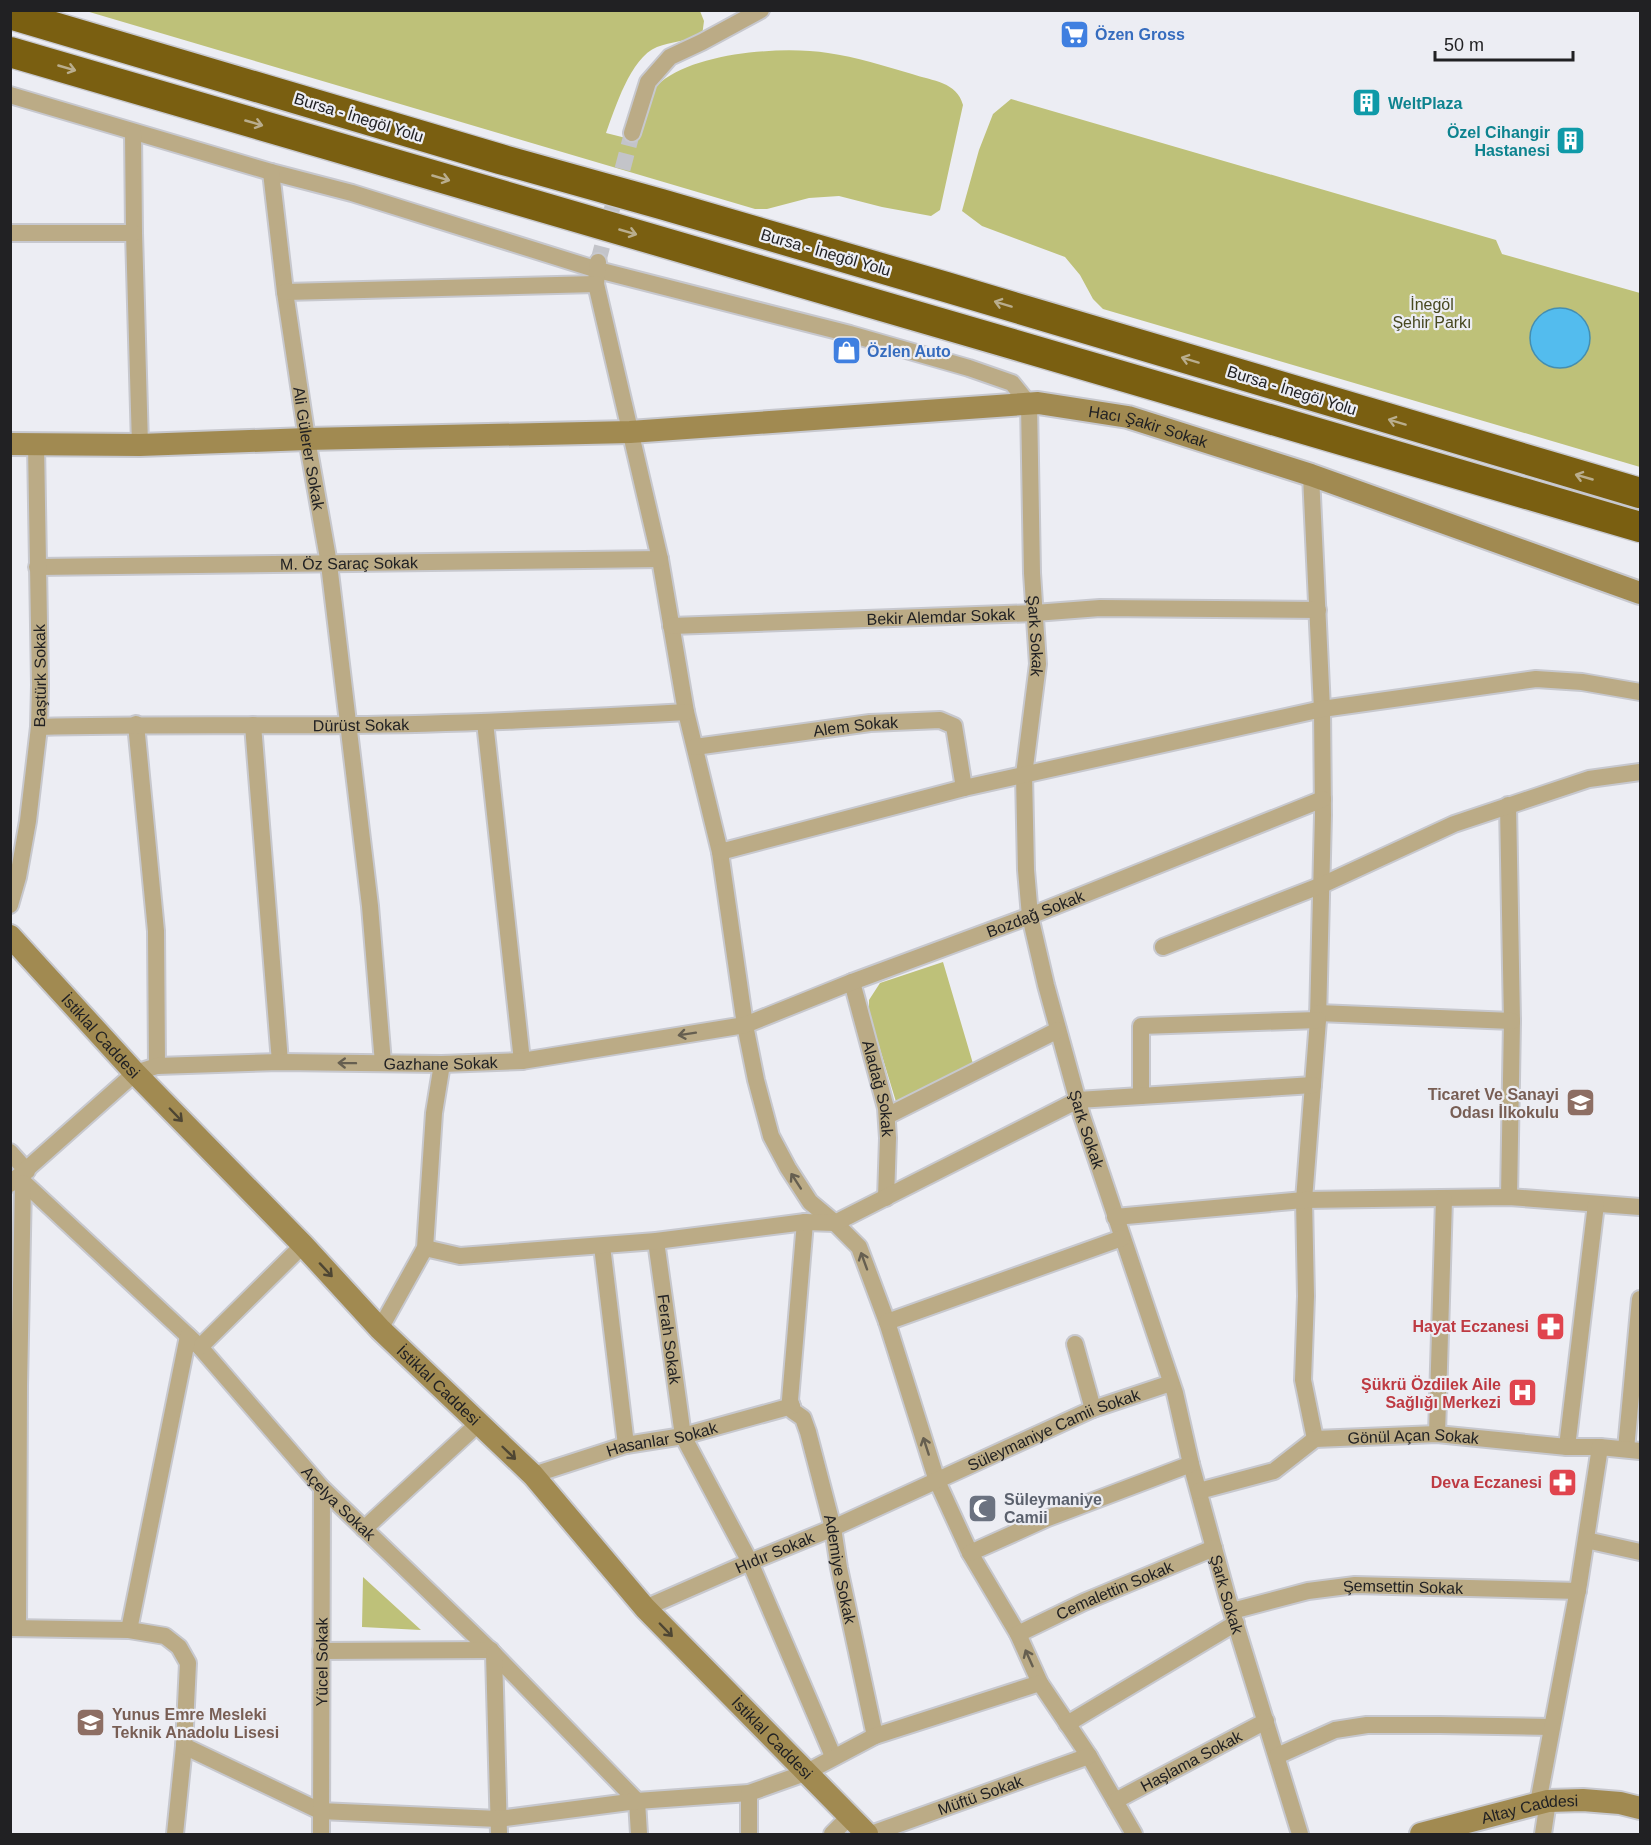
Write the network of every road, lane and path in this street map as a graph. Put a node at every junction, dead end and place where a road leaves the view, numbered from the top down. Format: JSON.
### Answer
{"nodes":[{"id":1,"x":761,"y":10,"type":"edge"},
{"id":2,"x":10,"y":14,"type":"edge"},
{"id":3,"x":10,"y":52,"type":"edge"},
{"id":4,"x":10,"y":95,"type":"edge"},
{"id":5,"x":133,"y":132,"type":"junction"},
{"id":6,"x":632,"y":133,"type":"tunnel mouth"},
{"id":7,"x":271,"y":172,"type":"junction"},
{"id":8,"x":10,"y":233,"type":"edge"},
{"id":9,"x":134,"y":233,"type":"junction"},
{"id":10,"x":597,"y":272,"type":"junction"},
{"id":11,"x":285,"y":292,"type":"junction"},
{"id":12,"x":1029,"y":404,"type":"junction"},
{"id":13,"x":630,"y":432,"type":"junction"},
{"id":14,"x":307,"y":439,"type":"junction"},
{"id":15,"x":10,"y":444,"type":"edge"},
{"id":16,"x":36,"y":444,"type":"junction"},
{"id":17,"x":140,"y":445,"type":"junction"},
{"id":18,"x":1311,"y":475,"type":"junction"},
{"id":19,"x":1641,"y":493,"type":"edge"},
{"id":20,"x":1641,"y":526,"type":"edge"},
{"id":21,"x":660,"y":559,"type":"junction"},
{"id":22,"x":329,"y":564,"type":"junction"},
{"id":23,"x":38,"y":567,"type":"junction"},
{"id":24,"x":1641,"y":593,"type":"edge"},
{"id":25,"x":1318,"y":610,"type":"junction"},
{"id":26,"x":1035,"y":613,"type":"junction"},
{"id":27,"x":671,"y":626,"type":"junction"},
{"id":28,"x":1641,"y":692,"type":"edge"},
{"id":29,"x":1322,"y":709,"type":"junction"},
{"id":30,"x":686,"y":712,"type":"junction"},
{"id":31,"x":485,"y":722,"type":"junction"},
{"id":32,"x":136,"y":724,"type":"junction"},
{"id":33,"x":253,"y":725,"type":"junction"},
{"id":34,"x":348,"y":725,"type":"junction"},
{"id":35,"x":39,"y":727,"type":"junction"},
{"id":36,"x":695,"y":747,"type":"junction"},
{"id":37,"x":1641,"y":772,"type":"edge"},
{"id":38,"x":1023,"y":775,"type":"junction"},
{"id":39,"x":964,"y":788,"type":"junction"},
{"id":40,"x":1323,"y":799,"type":"junction"},
{"id":41,"x":1508,"y":805,"type":"junction"},
{"id":42,"x":720,"y":852,"type":"junction"},
{"id":43,"x":1322,"y":885,"type":"junction"},
{"id":44,"x":10,"y":905,"type":"edge"},
{"id":45,"x":1030,"y":916,"type":"junction"},
{"id":46,"x":10,"y":936,"type":"edge"},
{"id":47,"x":1163,"y":946,"type":"dead end"},
{"id":48,"x":852,"y":982,"type":"junction"},
{"id":49,"x":1318,"y":1016,"type":"junction"},
{"id":50,"x":1512,"y":1021,"type":"junction"},
{"id":51,"x":745,"y":1025,"type":"junction"},
{"id":52,"x":1058,"y":1030,"type":"junction"},
{"id":53,"x":522,"y":1060,"type":"junction"},
{"id":54,"x":280,"y":1062,"type":"junction"},
{"id":55,"x":383,"y":1063,"type":"junction"},
{"id":56,"x":442,"y":1064,"type":"junction"},
{"id":57,"x":157,"y":1066,"type":"junction"},
{"id":58,"x":135,"y":1073,"type":"junction"},
{"id":59,"x":1313,"y":1085,"type":"junction"},
{"id":60,"x":1141,"y":1096,"type":"junction"},
{"id":61,"x":1078,"y":1101,"type":"junction"},
{"id":62,"x":887,"y":1116,"type":"junction"},
{"id":63,"x":10,"y":1152,"type":"edge"},
{"id":64,"x":20,"y":1179,"type":"edge"},
{"id":65,"x":1509,"y":1197,"type":"junction"},
{"id":66,"x":886,"y":1198,"type":"junction"},
{"id":67,"x":1444,"y":1199,"type":"junction"},
{"id":68,"x":1304,"y":1200,"type":"junction"},
{"id":69,"x":1596,"y":1204,"type":"junction"},
{"id":70,"x":1641,"y":1207,"type":"edge"},
{"id":71,"x":1115,"y":1217,"type":"junction"},
{"id":72,"x":806,"y":1222,"type":"junction"},
{"id":73,"x":835,"y":1223,"type":"junction"},
{"id":74,"x":1122,"y":1238,"type":"junction"},
{"id":75,"x":656,"y":1241,"type":"junction"},
{"id":76,"x":303,"y":1245,"type":"junction"},
{"id":77,"x":602,"y":1245,"type":"junction"},
{"id":78,"x":425,"y":1248,"type":"junction"},
{"id":79,"x":1641,"y":1299,"type":"edge"},
{"id":80,"x":887,"y":1322,"type":"junction"},
{"id":81,"x":380,"y":1329,"type":"junction"},
{"id":82,"x":194,"y":1342,"type":"junction"},
{"id":83,"x":1075,"y":1344,"type":"dead end"},
{"id":84,"x":1172,"y":1383,"type":"junction"},
{"id":85,"x":792,"y":1408,"type":"junction"},
{"id":86,"x":1093,"y":1409,"type":"junction"},
{"id":87,"x":479,"y":1423,"type":"junction"},
{"id":88,"x":1437,"y":1434,"type":"junction"},
{"id":89,"x":683,"y":1436,"type":"junction"},
{"id":90,"x":1314,"y":1439,"type":"junction"},
{"id":91,"x":626,"y":1445,"type":"junction"},
{"id":92,"x":1567,"y":1447,"type":"junction"},
{"id":93,"x":1600,"y":1447,"type":"junction"},
{"id":94,"x":1633,"y":1450,"type":"edge"},
{"id":95,"x":1191,"y":1464,"type":"junction"},
{"id":96,"x":533,"y":1475,"type":"junction"},
{"id":97,"x":937,"y":1481,"type":"junction"},
{"id":98,"x":322,"y":1488,"type":"junction"},
{"id":99,"x":1199,"y":1491,"type":"junction"},
{"id":100,"x":833,"y":1528,"type":"junction"},
{"id":101,"x":364,"y":1529,"type":"junction"},
{"id":102,"x":1586,"y":1540,"type":"junction"},
{"id":103,"x":1214,"y":1548,"type":"junction"},
{"id":104,"x":1641,"y":1552,"type":"edge"},
{"id":105,"x":970,"y":1553,"type":"junction"},
{"id":106,"x":750,"y":1562,"type":"junction"},
{"id":107,"x":1578,"y":1592,"type":"junction"},
{"id":108,"x":645,"y":1608,"type":"junction"},
{"id":109,"x":1234,"y":1617,"type":"junction"},
{"id":110,"x":14,"y":1628,"type":"edge"},
{"id":111,"x":129,"y":1630,"type":"junction"},
{"id":112,"x":1018,"y":1635,"type":"junction"},
{"id":113,"x":321,"y":1651,"type":"junction"},
{"id":114,"x":492,"y":1652,"type":"junction"},
{"id":115,"x":1040,"y":1683,"type":"junction"},
{"id":116,"x":1266,"y":1721,"type":"junction"},
{"id":117,"x":1067,"y":1724,"type":"junction"},
{"id":118,"x":1551,"y":1727,"type":"junction"},
{"id":119,"x":875,"y":1736,"type":"junction"},
{"id":120,"x":184,"y":1746,"type":"junction"},
{"id":121,"x":833,"y":1756,"type":"junction"},
{"id":122,"x":1089,"y":1756,"type":"junction"},
{"id":123,"x":1277,"y":1756,"type":"junction"},
{"id":124,"x":805,"y":1773,"type":"junction"},
{"id":125,"x":749,"y":1793,"type":"junction"},
{"id":126,"x":637,"y":1801,"type":"junction"},
{"id":127,"x":1115,"y":1801,"type":"junction"},
{"id":128,"x":1543,"y":1802,"type":"junction"},
{"id":129,"x":1641,"y":1808,"type":"edge"},
{"id":130,"x":320,"y":1810,"type":"junction"},
{"id":131,"x":850,"y":1816,"type":"junction"},
{"id":132,"x":499,"y":1827,"type":"edge"},
{"id":133,"x":175,"y":1834,"type":"edge"},
{"id":134,"x":321,"y":1834,"type":"edge"},
{"id":135,"x":639,"y":1834,"type":"edge"},
{"id":136,"x":749,"y":1834,"type":"edge"},
{"id":137,"x":832,"y":1834,"type":"edge"},
{"id":138,"x":867,"y":1834,"type":"edge"},
{"id":139,"x":872,"y":1834,"type":"edge"},
{"id":140,"x":1134,"y":1834,"type":"edge"},
{"id":141,"x":1300,"y":1834,"type":"edge"},
{"id":142,"x":1421,"y":1834,"type":"edge"},
{"id":143,"x":1543,"y":1834,"type":"edge"}],
"edges":[{"from":1,"to":6,"type":"street"},
{"from":19,"to":2,"type":"highway","name":"Bursa - İnegöl Yolu","one_way":true},
{"from":3,"to":20,"type":"highway","name":"Bursa - İnegöl Yolu","one_way":true},
{"from":4,"to":5,"type":"street"},
{"from":5,"to":7,"type":"street"},
{"from":5,"to":9,"type":"street"},
{"from":7,"to":10,"type":"street"},
{"from":7,"to":11,"type":"street","name":"Ali Gülerer Sokak"},
{"from":8,"to":9,"type":"street"},
{"from":9,"to":17,"type":"street"},
{"from":10,"to":11,"type":"street"},
{"from":10,"to":12,"type":"street"},
{"from":10,"to":13,"type":"street"},
{"from":11,"to":14,"type":"street","name":"Ali Gülerer Sokak"},
{"from":12,"to":13,"type":"street","name":"Hacı Şakir Sokak"},
{"from":12,"to":18,"type":"street","name":"Hacı Şakir Sokak"},
{"from":12,"to":26,"type":"street","name":"Şark Sokak"},
{"from":13,"to":14,"type":"street","name":"Hacı Şakir Sokak"},
{"from":13,"to":21,"type":"street"},
{"from":14,"to":17,"type":"street","name":"Hacı Şakir Sokak"},
{"from":14,"to":22,"type":"street","name":"Ali Gülerer Sokak"},
{"from":15,"to":16,"type":"street","name":"Hacı Şakir Sokak"},
{"from":16,"to":17,"type":"street","name":"Hacı Şakir Sokak"},
{"from":16,"to":23,"type":"street","name":"Baştürk Sokak"},
{"from":18,"to":24,"type":"street","name":"Hacı Şakir Sokak"},
{"from":18,"to":25,"type":"street"},
{"from":21,"to":22,"type":"street","name":"M. Öz Saraç Sokak"},
{"from":21,"to":27,"type":"street"},
{"from":22,"to":23,"type":"street","name":"M. Öz Saraç Sokak"},
{"from":22,"to":34,"type":"street","name":"Ali Gülerer Sokak"},
{"from":23,"to":35,"type":"street","name":"Baştürk Sokak"},
{"from":25,"to":26,"type":"street","name":"Bekir Alemdar Sokak"},
{"from":25,"to":29,"type":"street"},
{"from":26,"to":27,"type":"street","name":"Bekir Alemdar Sokak"},
{"from":26,"to":38,"type":"street","name":"Şark Sokak"},
{"from":27,"to":30,"type":"street"},
{"from":28,"to":29,"type":"street"},
{"from":29,"to":38,"type":"street"},
{"from":29,"to":40,"type":"street"},
{"from":30,"to":31,"type":"street","name":"Dürüst Sokak"},
{"from":30,"to":36,"type":"street"},
{"from":31,"to":34,"type":"street","name":"Dürüst Sokak"},
{"from":31,"to":53,"type":"street"},
{"from":32,"to":33,"type":"street","name":"Dürüst Sokak"},
{"from":32,"to":35,"type":"street","name":"Dürüst Sokak"},
{"from":32,"to":57,"type":"street"},
{"from":33,"to":34,"type":"street","name":"Dürüst Sokak"},
{"from":33,"to":54,"type":"street"},
{"from":34,"to":55,"type":"street","name":"Ali Gülerer Sokak"},
{"from":35,"to":44,"type":"street","name":"Baştürk Sokak"},
{"from":36,"to":39,"type":"street","name":"Alem Sokak"},
{"from":36,"to":42,"type":"street"},
{"from":37,"to":41,"type":"street"},
{"from":38,"to":39,"type":"street"},
{"from":38,"to":45,"type":"street","name":"Şark Sokak"},
{"from":39,"to":42,"type":"street"},
{"from":40,"to":43,"type":"street"},
{"from":40,"to":45,"type":"street","name":"Bozdağ Sokak"},
{"from":41,"to":43,"type":"street"},
{"from":41,"to":50,"type":"street"},
{"from":42,"to":51,"type":"street"},
{"from":43,"to":47,"type":"street"},
{"from":43,"to":49,"type":"street"},
{"from":45,"to":48,"type":"street","name":"Bozdağ Sokak"},
{"from":45,"to":52,"type":"street","name":"Şark Sokak"},
{"from":46,"to":58,"type":"street","name":"İstiklal Caddesi"},
{"from":48,"to":51,"type":"street","name":"Bozdağ Sokak"},
{"from":48,"to":62,"type":"street","name":"Aladağ Sokak"},
{"from":49,"to":50,"type":"street"},
{"from":49,"to":59,"type":"street"},
{"from":49,"to":60,"type":"street"},
{"from":50,"to":65,"type":"street"},
{"from":51,"to":53,"type":"street","name":"Gazhane Sokak","one_way":true},
{"from":73,"to":51,"type":"street","one_way":true},
{"from":52,"to":61,"type":"street","name":"Şark Sokak"},
{"from":52,"to":62,"type":"street"},
{"from":53,"to":56,"type":"street","name":"Gazhane Sokak"},
{"from":55,"to":54,"type":"street","name":"Gazhane Sokak","one_way":true},
{"from":54,"to":57,"type":"street","name":"Gazhane Sokak"},
{"from":55,"to":56,"type":"street","name":"Gazhane Sokak"},
{"from":56,"to":78,"type":"street"},
{"from":57,"to":58,"type":"street","name":"Gazhane Sokak"},
{"from":58,"to":64,"type":"street"},
{"from":58,"to":76,"type":"street","name":"İstiklal Caddesi","one_way":true},
{"from":59,"to":60,"type":"street"},
{"from":59,"to":68,"type":"street"},
{"from":60,"to":61,"type":"street"},
{"from":61,"to":66,"type":"street"},
{"from":61,"to":71,"type":"street","name":"Şark Sokak"},
{"from":62,"to":66,"type":"street","name":"Aladağ Sokak"},
{"from":63,"to":64,"type":"street","name":"Açelya Sokak"},
{"from":64,"to":82,"type":"street","name":"Açelya Sokak"},
{"from":64,"to":110,"type":"street"},
{"from":65,"to":67,"type":"street"},
{"from":65,"to":69,"type":"street"},
{"from":66,"to":73,"type":"street"},
{"from":67,"to":68,"type":"street"},
{"from":67,"to":88,"type":"street"},
{"from":68,"to":71,"type":"street"},
{"from":68,"to":90,"type":"street"},
{"from":69,"to":70,"type":"street"},
{"from":69,"to":92,"type":"street"},
{"from":71,"to":74,"type":"street","name":"Şark Sokak"},
{"from":72,"to":73,"type":"street"},
{"from":72,"to":75,"type":"street"},
{"from":72,"to":85,"type":"street"},
{"from":80,"to":73,"type":"street","one_way":true},
{"from":74,"to":80,"type":"street"},
{"from":74,"to":84,"type":"street","name":"Şark Sokak"},
{"from":75,"to":77,"type":"street"},
{"from":75,"to":89,"type":"street","name":"Ferah Sokak"},
{"from":76,"to":81,"type":"street","name":"İstiklal Caddesi","one_way":true},
{"from":76,"to":82,"type":"street"},
{"from":77,"to":78,"type":"street"},
{"from":77,"to":91,"type":"street"},
{"from":78,"to":81,"type":"street"},
{"from":79,"to":94,"type":"street"},
{"from":97,"to":80,"type":"street","one_way":true},
{"from":81,"to":87,"type":"street","name":"İstiklal Caddesi"},
{"from":82,"to":98,"type":"street","name":"Açelya Sokak"},
{"from":82,"to":111,"type":"street"},
{"from":83,"to":86,"type":"street"},
{"from":84,"to":86,"type":"street","name":"Süleymaniye Camii Sokak"},
{"from":84,"to":95,"type":"street","name":"Şark Sokak"},
{"from":85,"to":89,"type":"street","name":"Hasanlar Sokak"},
{"from":85,"to":100,"type":"street","name":"Ademiye Sokak"},
{"from":86,"to":97,"type":"street","name":"Süleymaniye Camii Sokak"},
{"from":87,"to":96,"type":"street","name":"İstiklal Caddesi","one_way":true},
{"from":87,"to":101,"type":"street"},
{"from":88,"to":90,"type":"street","name":"Gönül Açan Sokak"},
{"from":88,"to":92,"type":"street","name":"Gönül Açan Sokak"},
{"from":89,"to":91,"type":"street","name":"Hasanlar Sokak"},
{"from":89,"to":106,"type":"street"},
{"from":90,"to":99,"type":"street"},
{"from":91,"to":96,"type":"street","name":"Hasanlar Sokak"},
{"from":92,"to":93,"type":"street","name":"Gönül Açan Sokak"},
{"from":93,"to":94,"type":"street","name":"Gönül Açan Sokak"},
{"from":93,"to":102,"type":"street"},
{"from":95,"to":99,"type":"street","name":"Şark Sokak"},
{"from":95,"to":105,"type":"street"},
{"from":96,"to":108,"type":"street","name":"İstiklal Caddesi"},
{"from":97,"to":100,"type":"street","name":"Hıdır Sokak"},
{"from":97,"to":105,"type":"street"},
{"from":98,"to":101,"type":"street","name":"Açelya Sokak"},
{"from":98,"to":113,"type":"street","name":"Yücel Sokak"},
{"from":99,"to":103,"type":"street","name":"Şark Sokak"},
{"from":100,"to":106,"type":"street","name":"Hıdır Sokak"},
{"from":100,"to":119,"type":"street","name":"Ademiye Sokak"},
{"from":101,"to":114,"type":"street","name":"Açelya Sokak"},
{"from":102,"to":104,"type":"street"},
{"from":102,"to":107,"type":"street"},
{"from":103,"to":109,"type":"street","name":"Şark Sokak"},
{"from":103,"to":112,"type":"street","name":"Cemalettin Sokak"},
{"from":105,"to":112,"type":"street"},
{"from":106,"to":108,"type":"street","name":"Hıdır Sokak"},
{"from":106,"to":121,"type":"street"},
{"from":107,"to":109,"type":"street","name":"Şemsettin Sokak"},
{"from":107,"to":118,"type":"street"},
{"from":108,"to":124,"type":"street","name":"İstiklal Caddesi","one_way":true},
{"from":109,"to":116,"type":"street","name":"Şark Sokak"},
{"from":109,"to":117,"type":"street","name":"Şemsettin Sokak"},
{"from":110,"to":111,"type":"street"},
{"from":111,"to":120,"type":"street"},
{"from":115,"to":112,"type":"street","one_way":true},
{"from":113,"to":114,"type":"street"},
{"from":113,"to":130,"type":"street","name":"Yücel Sokak"},
{"from":114,"to":126,"type":"street","name":"Açelya Sokak"},
{"from":114,"to":132,"type":"street"},
{"from":115,"to":117,"type":"street"},
{"from":115,"to":119,"type":"street"},
{"from":116,"to":123,"type":"street","name":"Şark Sokak"},
{"from":116,"to":127,"type":"street","name":"Haşlama Sokak"},
{"from":117,"to":122,"type":"street"},
{"from":118,"to":123,"type":"street"},
{"from":118,"to":128,"type":"street"},
{"from":119,"to":121,"type":"street"},
{"from":120,"to":130,"type":"street"},
{"from":120,"to":133,"type":"street"},
{"from":121,"to":124,"type":"street"},
{"from":122,"to":127,"type":"street"},
{"from":122,"to":139,"type":"street","name":"Müftü Sokak"},
{"from":123,"to":141,"type":"street","name":"Şark Sokak"},
{"from":124,"to":125,"type":"street"},
{"from":124,"to":131,"type":"street","name":"İstiklal Caddesi"},
{"from":125,"to":126,"type":"street"},
{"from":125,"to":136,"type":"street"},
{"from":126,"to":132,"type":"street"},
{"from":126,"to":135,"type":"street"},
{"from":127,"to":140,"type":"street"},
{"from":128,"to":129,"type":"street","name":"Altay Caddesi"},
{"from":128,"to":142,"type":"street","name":"Altay Caddesi"},
{"from":128,"to":143,"type":"street"},
{"from":130,"to":132,"type":"street"},
{"from":130,"to":134,"type":"street","name":"Yücel Sokak"},
{"from":131,"to":137,"type":"street"},
{"from":131,"to":138,"type":"street","name":"İstiklal Caddesi"}]}
